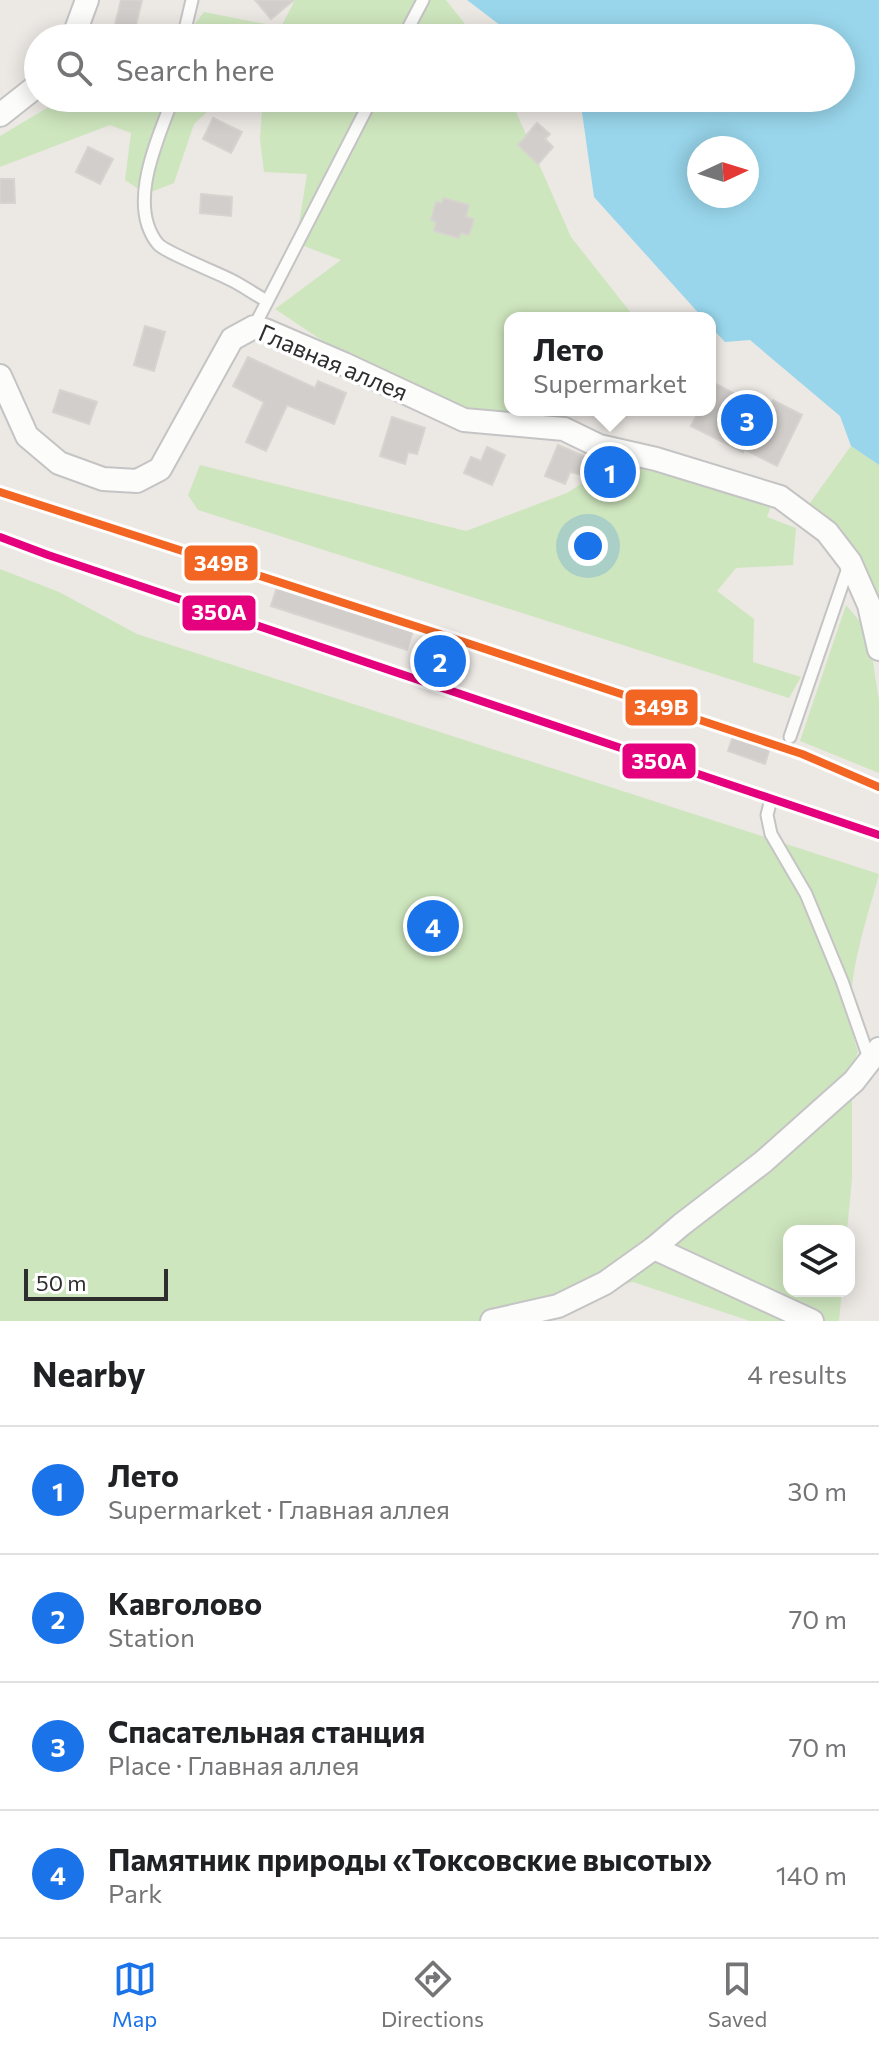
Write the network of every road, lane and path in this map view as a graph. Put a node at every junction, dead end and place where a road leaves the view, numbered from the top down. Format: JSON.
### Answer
{"nodes":[{"id":1,"x":87,"y":0,"type":"edge"},
{"id":2,"x":192,"y":0,"type":"edge"},
{"id":3,"x":423,"y":0,"type":"edge"},
{"id":4,"x":78,"y":24,"type":"edge"},
{"id":5,"x":186,"y":24,"type":"edge"},
{"id":6,"x":410,"y":24,"type":"edge"},
{"id":7,"x":24,"y":96,"type":"edge"},
{"id":8,"x":168,"y":112,"type":"edge"},
{"id":9,"x":365,"y":112,"type":"edge"},
{"id":10,"x":0,"y":115,"type":"edge"},
{"id":11,"x":267,"y":301,"type":"junction"},
{"id":12,"x":254,"y":327,"type":"junction"},
{"id":13,"x":0,"y":376,"type":"edge"},
{"id":14,"x":850,"y":562,"type":"junction"},
{"id":15,"x":879,"y":649,"type":"edge"},
{"id":16,"x":790,"y":737,"type":"dead end"},
{"id":17,"x":770,"y":803,"type":"dead end"},
{"id":18,"x":875,"y":1055,"type":"edge"},
{"id":19,"x":654,"y":1248,"type":"junction"},
{"id":20,"x":555,"y":1313,"type":"edge"},
{"id":21,"x":492,"y":1321,"type":"edge"},
{"id":22,"x":812,"y":1321,"type":"edge"}],
"edges":[{"from":1,"to":4,"type":"street"},
{"from":2,"to":5,"type":"lane"},
{"from":3,"to":6,"type":"lane"},
{"from":7,"to":10,"type":"street"},
{"from":8,"to":11,"type":"lane"},
{"from":9,"to":11,"type":"lane"},
{"from":11,"to":12,"type":"lane"},
{"from":12,"to":13,"type":"street","name":"Главная аллея"},
{"from":12,"to":14,"type":"street","name":"Главная аллея"},
{"from":14,"to":15,"type":"street","name":"Главная аллея"},
{"from":14,"to":16,"type":"lane"},
{"from":17,"to":18,"type":"lane"},
{"from":18,"to":19,"type":"street"},
{"from":19,"to":20,"type":"street"},
{"from":19,"to":22,"type":"street"},
{"from":20,"to":21,"type":"street"}]}
